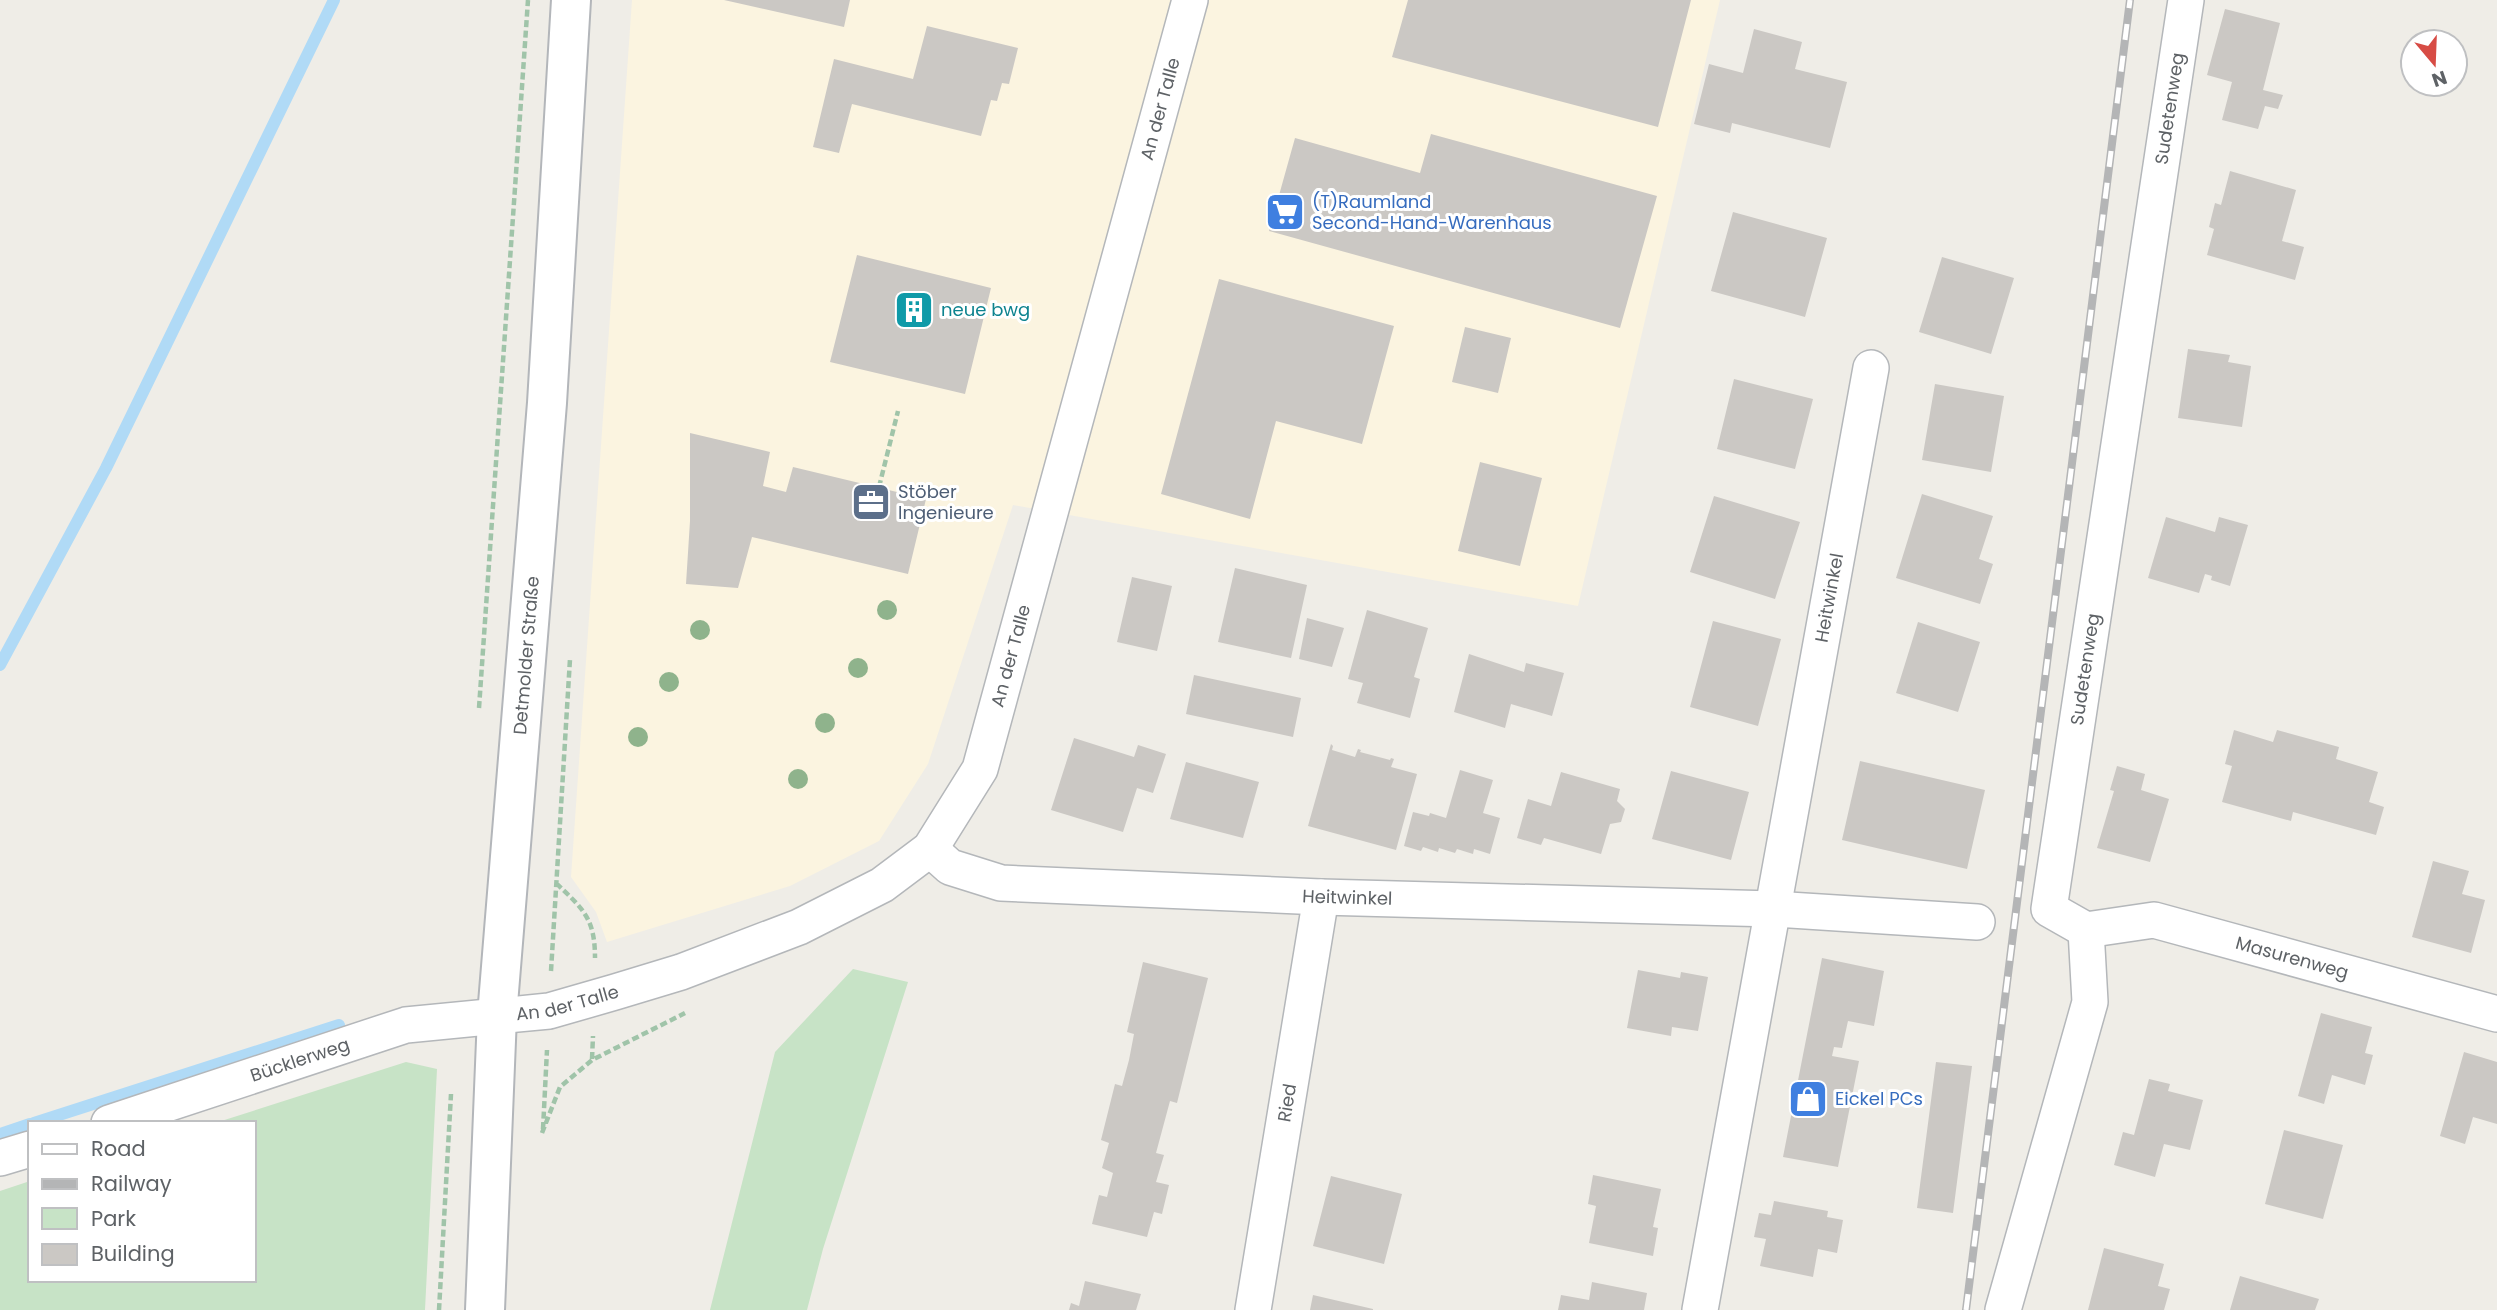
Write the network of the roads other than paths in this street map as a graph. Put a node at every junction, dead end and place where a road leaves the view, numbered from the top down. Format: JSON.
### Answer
{"nodes":[{"id":1,"x":571,"y":0,"type":"edge"},
{"id":2,"x":1190,"y":0,"type":"edge"},
{"id":3,"x":2186,"y":0,"type":"edge"},
{"id":4,"x":1871,"y":368,"type":"dead end"},
{"id":5,"x":930,"y":849,"type":"junction"},
{"id":6,"x":1321,"y":897,"type":"junction"},
{"id":7,"x":1774,"y":909,"type":"junction"},
{"id":8,"x":1977,"y":922,"type":"dead end"},
{"id":9,"x":2086,"y":930,"type":"junction"},
{"id":10,"x":2497,"y":1014,"type":"edge"},
{"id":11,"x":497,"y":1016,"type":"junction"},
{"id":12,"x":115,"y":1121,"type":"edge"},
{"id":13,"x":28,"y":1150,"type":"edge"},
{"id":14,"x":0,"y":1158,"type":"edge"},
{"id":15,"x":485,"y":1310,"type":"edge"},
{"id":16,"x":1253,"y":1310,"type":"edge"},
{"id":17,"x":1700,"y":1310,"type":"edge"},
{"id":18,"x":2003,"y":1310,"type":"edge"}],
"edges":[{"from":1,"to":11,"type":"street","name":"Detmolder Straße"},
{"from":2,"to":5,"type":"street","name":"An der Talle"},
{"from":3,"to":9,"type":"street","name":"Sudetenweg"},
{"from":4,"to":7,"type":"street","name":"Heitwinkel"},
{"from":5,"to":6,"type":"street","name":"Heitwinkel"},
{"from":5,"to":11,"type":"street","name":"An der Talle"},
{"from":6,"to":7,"type":"street","name":"Heitwinkel"},
{"from":6,"to":16,"type":"street","name":"Ried"},
{"from":7,"to":8,"type":"street","name":"Heitwinkel"},
{"from":7,"to":17,"type":"street","name":"Heitwinkel"},
{"from":9,"to":10,"type":"street","name":"Masurenweg"},
{"from":9,"to":18,"type":"street"},
{"from":11,"to":12,"type":"street","name":"Bücklerweg"},
{"from":11,"to":15,"type":"street","name":"Detmolder Straße"},
{"from":13,"to":14,"type":"street"}]}
